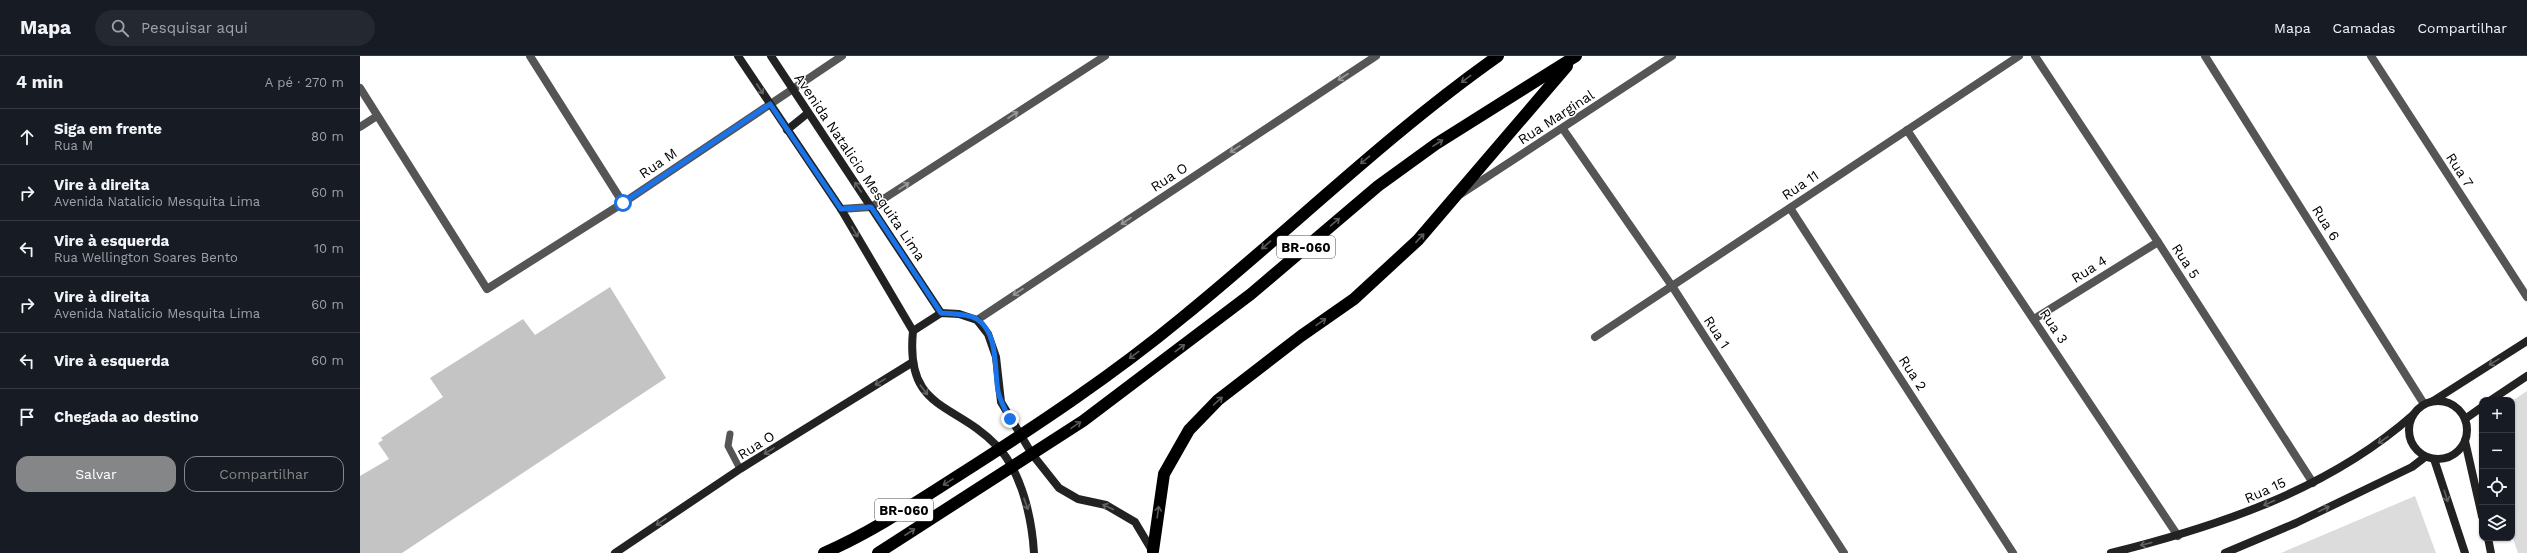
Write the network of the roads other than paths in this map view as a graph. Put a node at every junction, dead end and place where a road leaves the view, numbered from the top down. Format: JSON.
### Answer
{"nodes":[{"id":1,"x":530,"y":56,"type":"edge"},
{"id":2,"x":738,"y":56,"type":"edge"},
{"id":3,"x":771,"y":56,"type":"edge"},
{"id":4,"x":842,"y":56,"type":"edge"},
{"id":5,"x":1105,"y":56,"type":"edge"},
{"id":6,"x":1376,"y":56,"type":"edge"},
{"id":7,"x":1498,"y":56,"type":"edge"},
{"id":8,"x":1576,"y":56,"type":"edge"},
{"id":9,"x":1672,"y":56,"type":"edge"},
{"id":10,"x":2019,"y":56,"type":"edge"},
{"id":11,"x":2035,"y":56,"type":"edge"},
{"id":12,"x":2205,"y":56,"type":"edge"},
{"id":13,"x":2372,"y":56,"type":"edge"},
{"id":14,"x":360,"y":88,"type":"edge"},
{"id":15,"x":792,"y":89,"type":"junction"},
{"id":16,"x":770,"y":104,"type":"junction"},
{"id":17,"x":808,"y":113,"type":"junction"},
{"id":18,"x":377,"y":116,"type":"junction"},
{"id":19,"x":360,"y":127,"type":"edge"},
{"id":20,"x":1563,"y":129,"type":"junction"},
{"id":21,"x":787,"y":130,"type":"junction"},
{"id":22,"x":1907,"y":130,"type":"junction"},
{"id":23,"x":1454,"y":199,"type":"junction"},
{"id":24,"x":623,"y":203,"type":"junction"},
{"id":25,"x":871,"y":207,"type":"junction"},
{"id":26,"x":1790,"y":208,"type":"junction"},
{"id":27,"x":841,"y":209,"type":"junction"},
{"id":28,"x":2158,"y":242,"type":"junction"},
{"id":29,"x":1672,"y":286,"type":"junction"},
{"id":30,"x":2527,"y":297,"type":"edge"},
{"id":31,"x":941,"y":313,"type":"junction"},
{"id":32,"x":2034,"y":319,"type":"junction"},
{"id":33,"x":977,"y":320,"type":"junction"},
{"id":34,"x":913,"y":331,"type":"junction"},
{"id":35,"x":1595,"y":337,"type":"dead end"},
{"id":36,"x":2527,"y":341,"type":"edge"},
{"id":37,"x":913,"y":362,"type":"junction"},
{"id":38,"x":2527,"y":376,"type":"edge"},
{"id":39,"x":2496,"y":397,"type":"edge"},
{"id":40,"x":2428,"y":403,"type":"junction"},
{"id":41,"x":2479,"y":409,"type":"edge"},
{"id":42,"x":2413,"y":415,"type":"junction"},
{"id":43,"x":2465,"y":419,"type":"junction"},
{"id":44,"x":730,"y":434,"type":"dead end"},
{"id":45,"x":2465,"y":441,"type":"junction"},
{"id":46,"x":2425,"y":457,"type":"junction"},
{"id":47,"x":2434,"y":459,"type":"junction"},
{"id":48,"x":740,"y":470,"type":"junction"},
{"id":49,"x":2313,"y":483,"type":"junction"},
{"id":50,"x":2480,"y":505,"type":"edge"},
{"id":51,"x":2178,"y":536,"type":"junction"},
{"id":52,"x":2489,"y":541,"type":"edge"},
{"id":53,"x":1153,"y":552,"type":"edge"},
{"id":54,"x":615,"y":553,"type":"edge"},
{"id":55,"x":824,"y":553,"type":"edge"},
{"id":56,"x":878,"y":553,"type":"edge"},
{"id":57,"x":1034,"y":553,"type":"edge"},
{"id":58,"x":1844,"y":553,"type":"edge"},
{"id":59,"x":2014,"y":553,"type":"edge"},
{"id":60,"x":2112,"y":553,"type":"edge"},
{"id":61,"x":2225,"y":553,"type":"edge"},
{"id":62,"x":2465,"y":553,"type":"edge"},
{"id":63,"x":2491,"y":553,"type":"edge"}],
"edges":[{"from":1,"to":24,"type":"street"},
{"from":2,"to":16,"type":"street","one_way":true},
{"from":3,"to":15,"type":"street","name":"Avenida Natalicio Mesquita Lima"},
{"from":4,"to":15,"type":"street","name":"Rua M"},
{"from":25,"to":5,"type":"street","one_way":true},
{"from":6,"to":33,"type":"street","name":"Rua O","one_way":true},
{"from":7,"to":55,"type":"highway","number":"BR-060","one_way":true},
{"from":8,"to":23,"type":"highway"},
{"from":56,"to":8,"type":"highway","number":"BR-060","one_way":true},
{"from":9,"to":20,"type":"street","name":"Rua Marginal"},
{"from":10,"to":22,"type":"street","name":"Rua 11"},
{"from":11,"to":28,"type":"street","name":"Rua 5"},
{"from":12,"to":40,"type":"street","name":"Rua 6"},
{"from":13,"to":30,"type":"street","name":"Rua 7"},
{"from":14,"to":18,"type":"street"},
{"from":15,"to":16,"type":"street","name":"Rua M"},
{"from":15,"to":17,"type":"street","name":"Avenida Natalicio Mesquita Lima"},
{"from":16,"to":21,"type":"street"},
{"from":16,"to":24,"type":"street","name":"Rua M"},
{"from":17,"to":21,"type":"street"},
{"from":25,"to":17,"type":"street","name":"Avenida Natalicio Mesquita Lima","one_way":true},
{"from":18,"to":19,"type":"street"},
{"from":18,"to":24,"type":"street","name":"Rua M"},
{"from":20,"to":23,"type":"street","name":"Rua Marginal"},
{"from":20,"to":29,"type":"street","name":"Rua 1"},
{"from":21,"to":27,"type":"street"},
{"from":22,"to":26,"type":"street","name":"Rua 11"},
{"from":22,"to":32,"type":"street","name":"Rua 3"},
{"from":53,"to":23,"type":"highway","one_way":true},
{"from":25,"to":27,"type":"street"},
{"from":25,"to":31,"type":"street","name":"Avenida Natalicio Mesquita Lima"},
{"from":26,"to":29,"type":"street","name":"Rua 11"},
{"from":26,"to":59,"type":"street","name":"Rua 2"},
{"from":27,"to":34,"type":"street","one_way":true},
{"from":28,"to":32,"type":"street","name":"Rua 4"},
{"from":28,"to":49,"type":"street","name":"Rua 5"},
{"from":29,"to":35,"type":"street","name":"Rua 11"},
{"from":29,"to":58,"type":"street","name":"Rua 1"},
{"from":31,"to":33,"type":"street"},
{"from":31,"to":34,"type":"street"},
{"from":32,"to":51,"type":"street","name":"Rua 3"},
{"from":53,"to":33,"type":"street","one_way":true},
{"from":34,"to":37,"type":"street"},
{"from":36,"to":40,"type":"street","one_way":true},
{"from":37,"to":48,"type":"street","name":"Rua O","one_way":true},
{"from":37,"to":57,"type":"street","one_way":true},
{"from":38,"to":39,"type":"street"},
{"from":40,"to":42,"type":"street"},
{"from":40,"to":43,"type":"street"},
{"from":41,"to":43,"type":"street"},
{"from":42,"to":46,"type":"street"},
{"from":42,"to":49,"type":"street","name":"Rua 15","one_way":true},
{"from":43,"to":45,"type":"street"},
{"from":44,"to":48,"type":"lane"},
{"from":45,"to":47,"type":"street"},
{"from":45,"to":50,"type":"street"},
{"from":46,"to":47,"type":"street"},
{"from":61,"to":46,"type":"street","one_way":true},
{"from":47,"to":62,"type":"street","one_way":true},
{"from":48,"to":54,"type":"street","name":"Rua O","one_way":true},
{"from":49,"to":51,"type":"street","name":"Rua 15","one_way":true},
{"from":51,"to":60,"type":"street","name":"Rua 15","one_way":true},
{"from":52,"to":63,"type":"street"}]}
